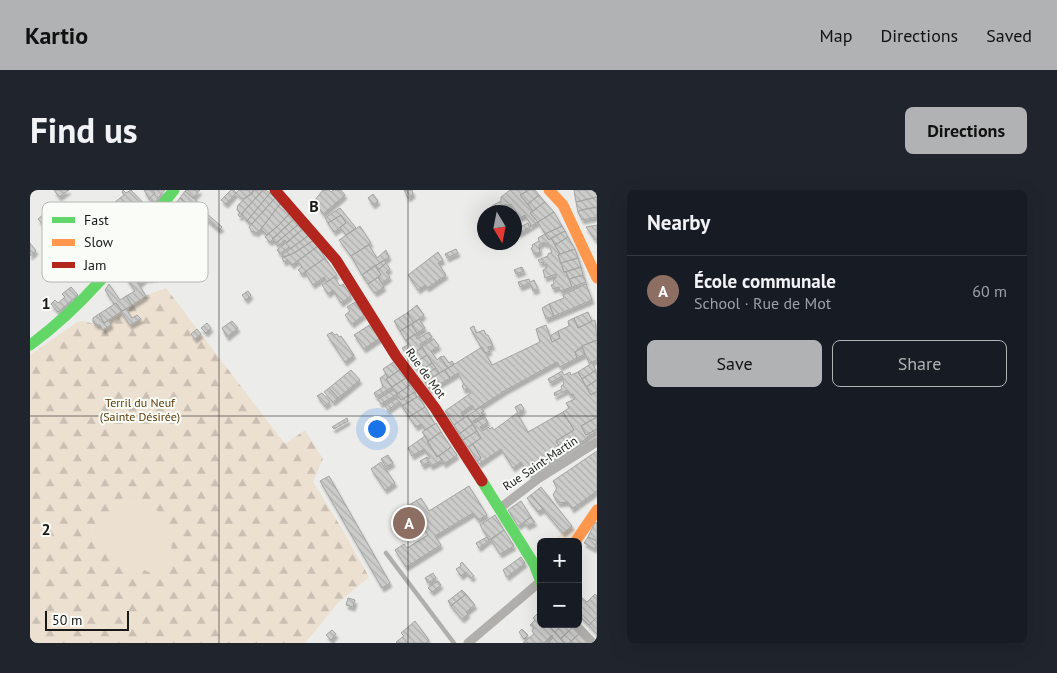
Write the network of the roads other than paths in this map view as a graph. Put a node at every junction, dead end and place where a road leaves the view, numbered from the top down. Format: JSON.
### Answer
{"nodes":[{"id":1,"x":174,"y":190,"type":"edge"},
{"id":2,"x":275,"y":190,"type":"edge"},
{"id":3,"x":549,"y":190,"type":"edge"},
{"id":4,"x":164,"y":202,"type":"edge"},
{"id":5,"x":597,"y":278,"type":"edge"},
{"id":6,"x":100,"y":282,"type":"edge"},
{"id":7,"x":30,"y":346,"type":"edge"},
{"id":8,"x":597,"y":442,"type":"edge"},
{"id":9,"x":500,"y":508,"type":"junction"},
{"id":10,"x":597,"y":510,"type":"edge"},
{"id":11,"x":577,"y":538,"type":"edge"},
{"id":12,"x":386,"y":553,"type":"dead end"},
{"id":13,"x":537,"y":571,"type":"edge"},
{"id":14,"x":539,"y":583,"type":"edge"},
{"id":15,"x":579,"y":628,"type":"edge"},
{"id":16,"x":454,"y":643,"type":"edge"},
{"id":17,"x":468,"y":643,"type":"edge"},
{"id":18,"x":593,"y":643,"type":"edge"}],
"edges":[{"from":1,"to":4,"type":"street"},
{"from":2,"to":9,"type":"street","name":"Rue de Mot"},
{"from":3,"to":5,"type":"street"},
{"from":6,"to":7,"type":"street"},
{"from":8,"to":9,"type":"street","name":"Rue Saint-Martin"},
{"from":9,"to":13,"type":"street","name":"Rue de Mot"},
{"from":10,"to":11,"type":"street"},
{"from":12,"to":16,"type":"lane"},
{"from":14,"to":17,"type":"street"},
{"from":15,"to":18,"type":"street"}]}
